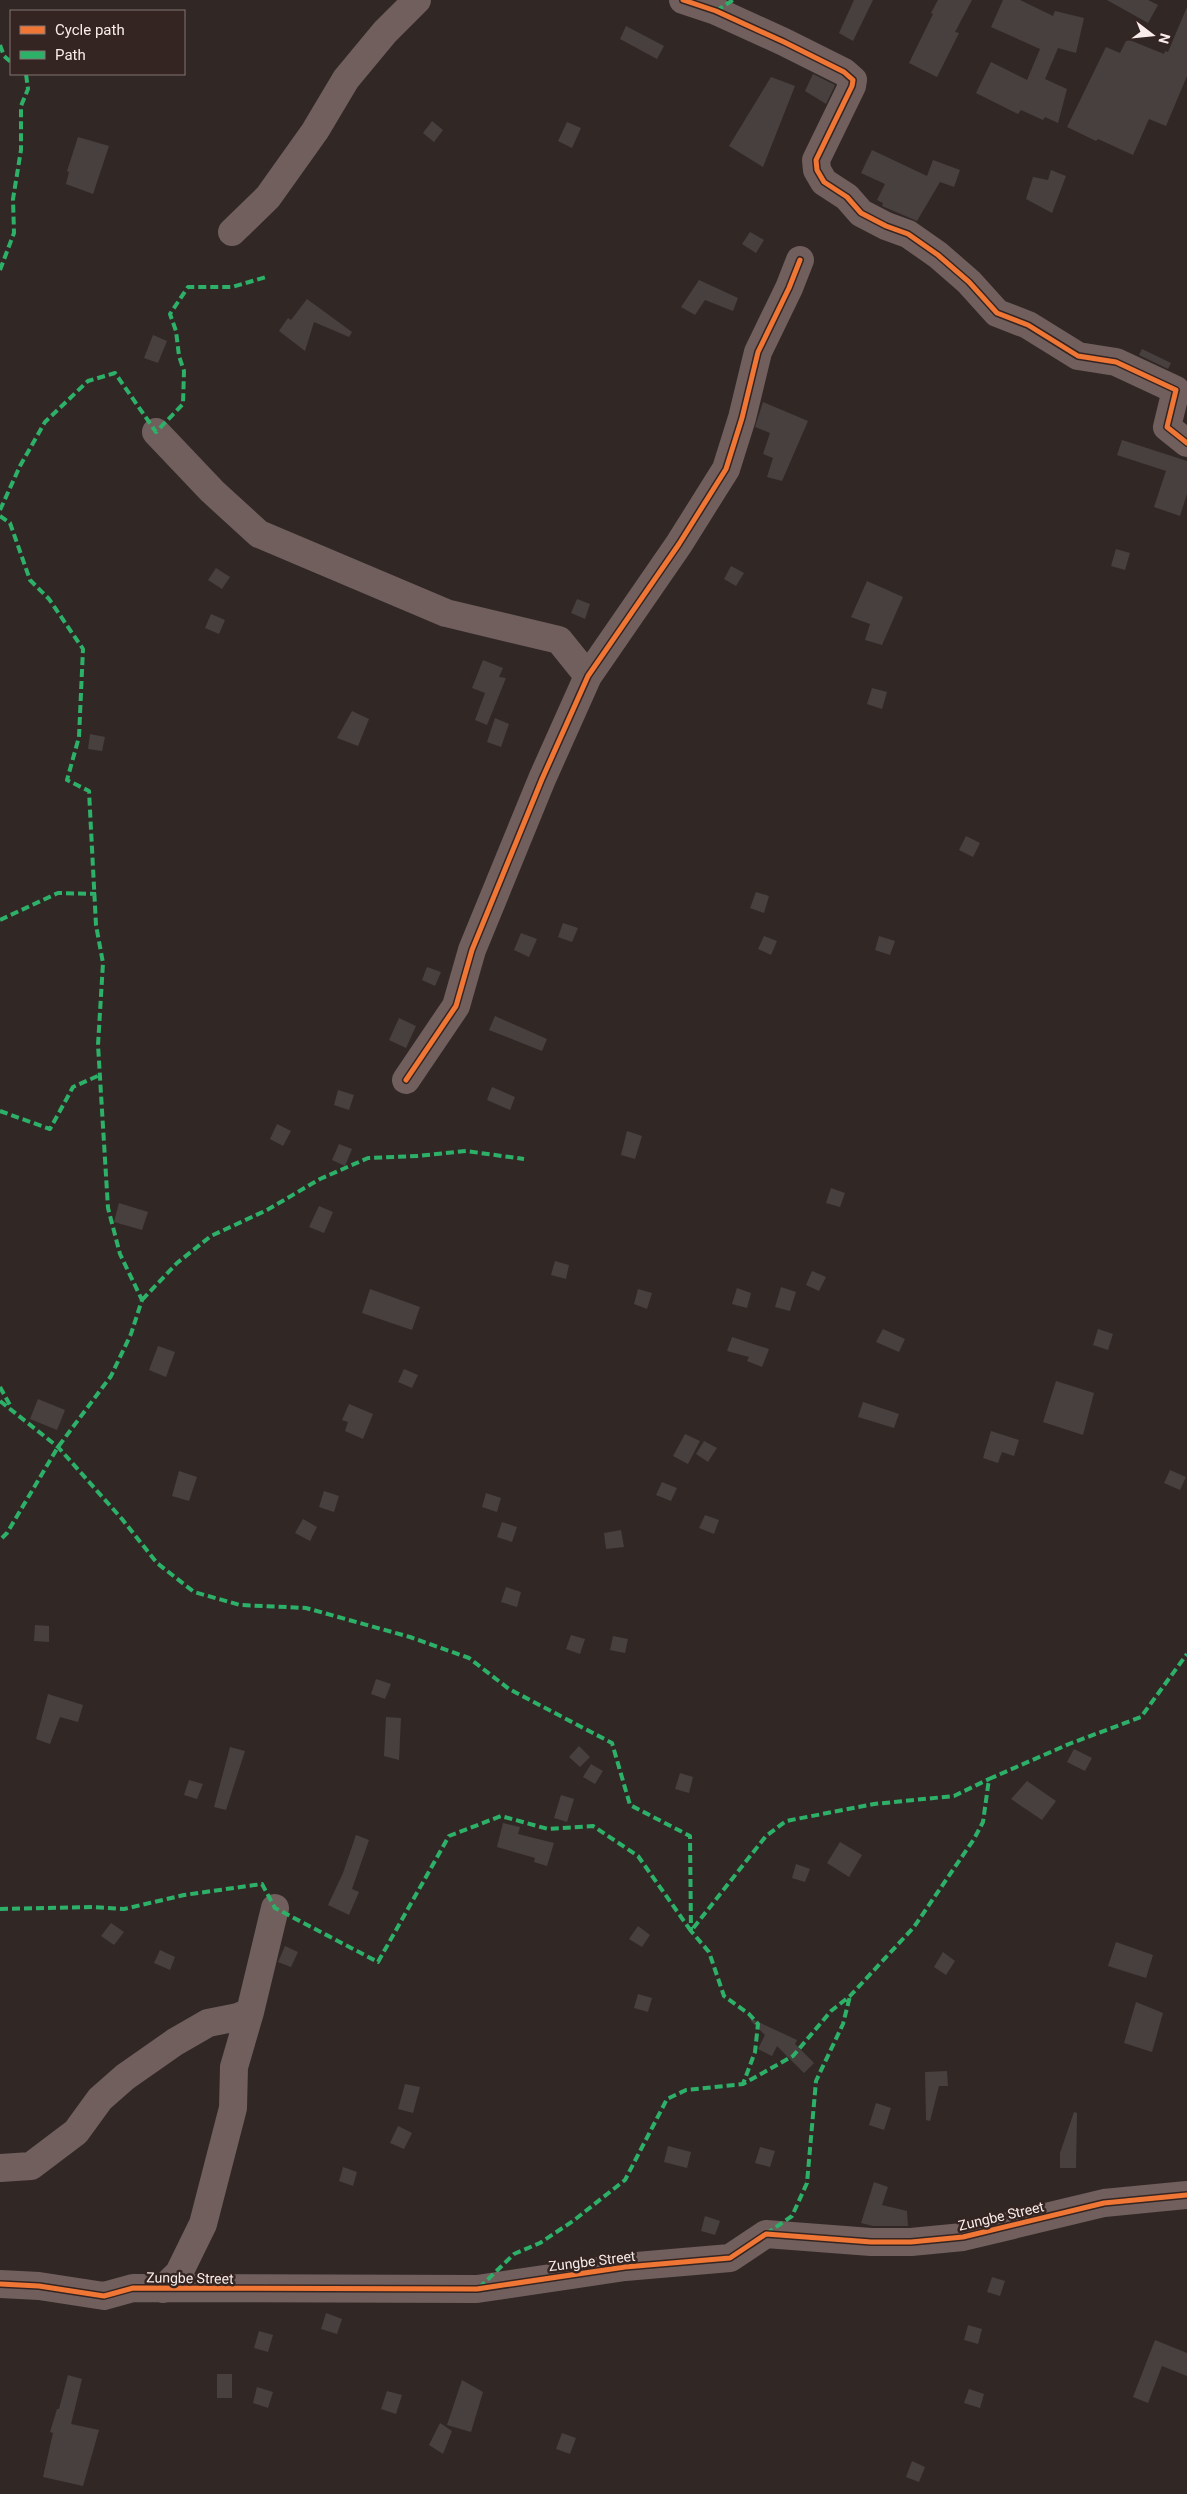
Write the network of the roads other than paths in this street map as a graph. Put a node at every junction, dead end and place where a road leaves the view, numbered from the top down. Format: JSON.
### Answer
{"nodes":[{"id":1,"x":417,"y":0,"type":"edge"},
{"id":2,"x":683,"y":0,"type":"edge"},
{"id":3,"x":232,"y":232,"type":"dead end"},
{"id":4,"x":800,"y":260,"type":"dead end"},
{"id":5,"x":156,"y":432,"type":"dead end"},
{"id":6,"x":1187,"y":443,"type":"edge"},
{"id":7,"x":588,"y":676,"type":"junction"},
{"id":8,"x":406,"y":1080,"type":"dead end"},
{"id":9,"x":275,"y":1908,"type":"dead end"},
{"id":10,"x":250,"y":2012,"type":"junction"},
{"id":11,"x":0,"y":2168,"type":"edge"},
{"id":12,"x":1182,"y":2196,"type":"edge"},
{"id":13,"x":0,"y":2284,"type":"edge"},
{"id":14,"x":163,"y":2289,"type":"junction"}],
"edges":[{"from":1,"to":3,"type":"street"},
{"from":2,"to":6,"type":"street"},
{"from":4,"to":7,"type":"street"},
{"from":5,"to":7,"type":"street"},
{"from":7,"to":8,"type":"street"},
{"from":9,"to":10,"type":"street"},
{"from":10,"to":11,"type":"street"},
{"from":10,"to":14,"type":"street"},
{"from":12,"to":14,"type":"street","name":"Zungbe Street"},
{"from":13,"to":14,"type":"street","name":"Zungbe Street"}]}
